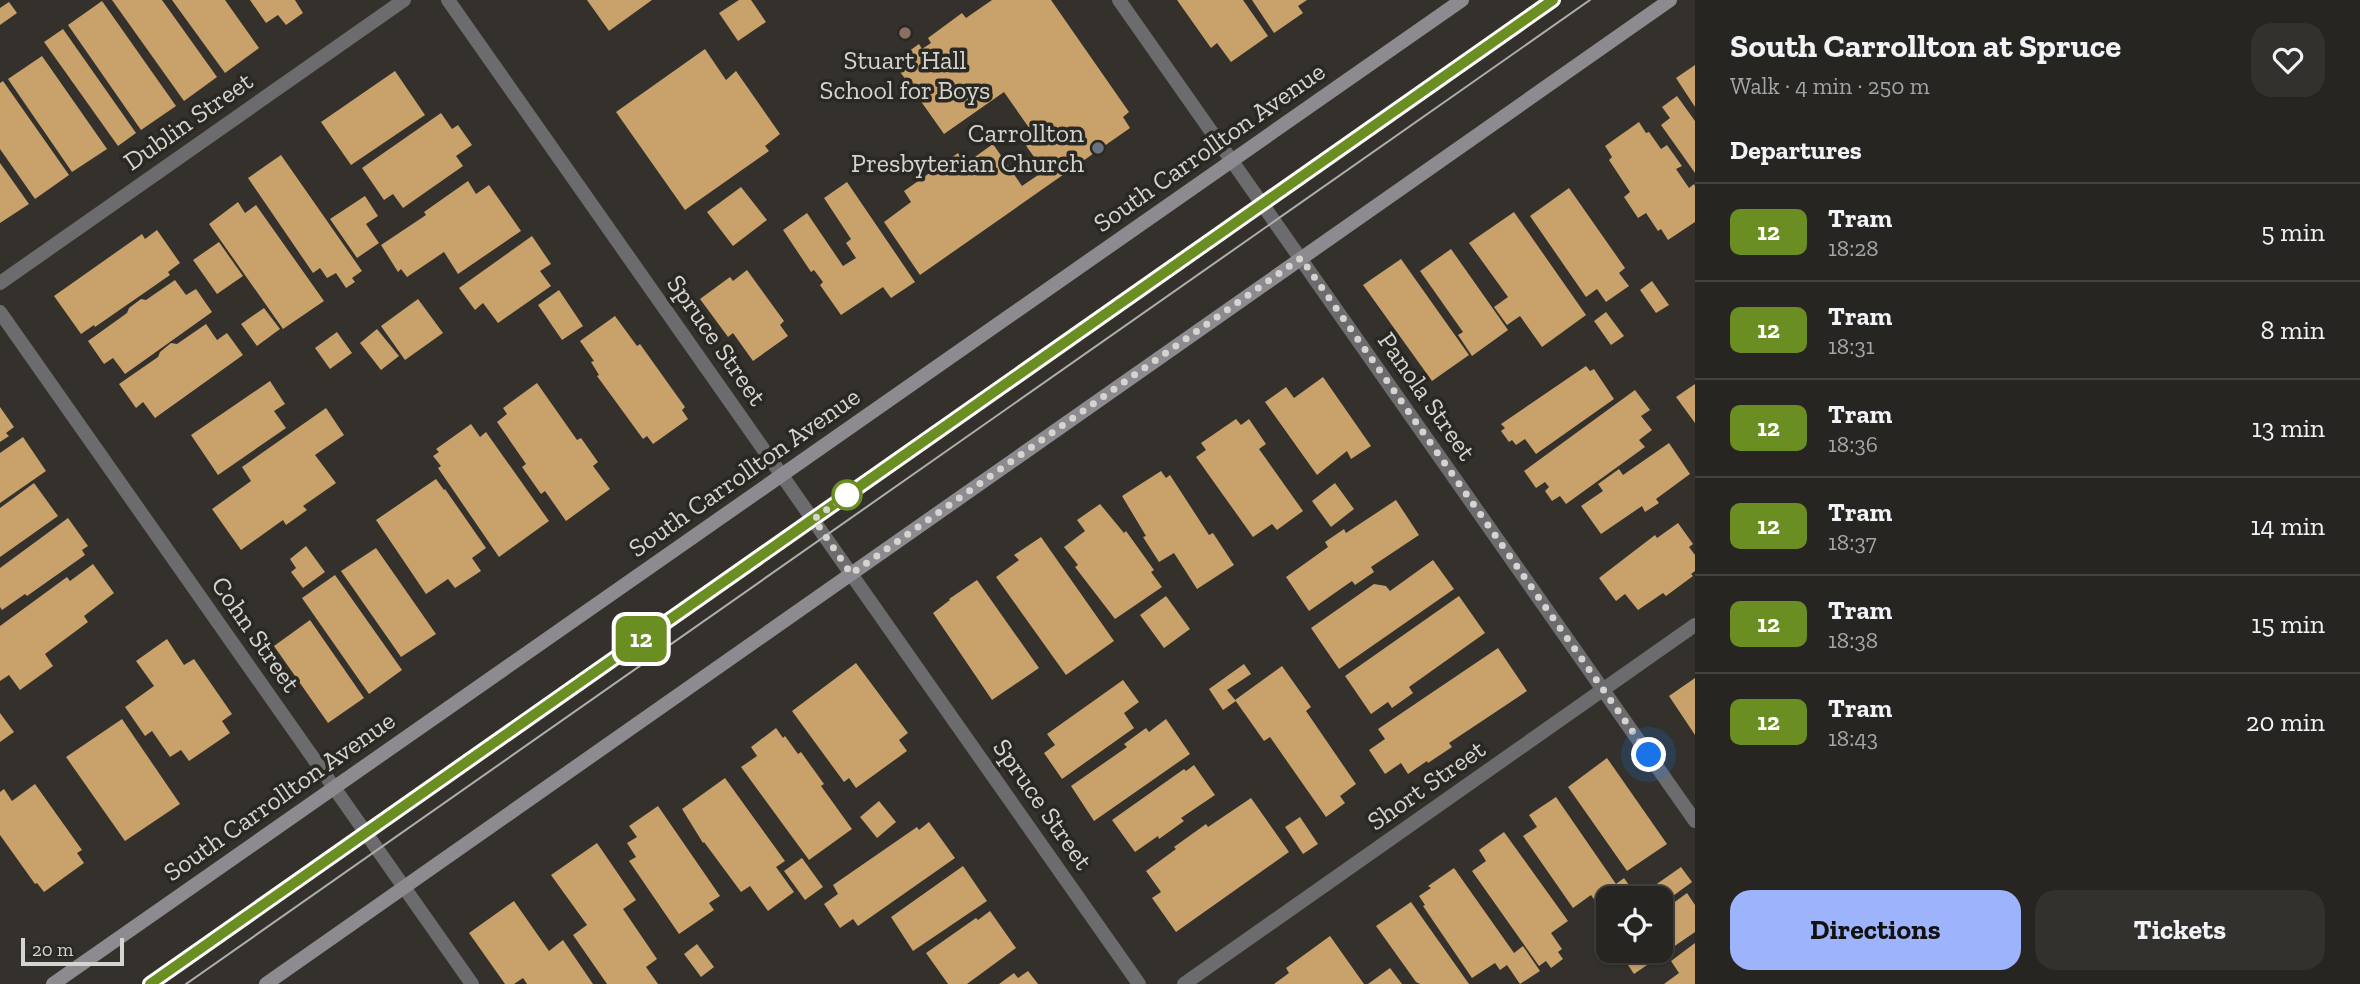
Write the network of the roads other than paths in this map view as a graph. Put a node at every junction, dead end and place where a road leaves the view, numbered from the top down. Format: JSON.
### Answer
{"nodes":[{"id":1,"x":404,"y":0,"type":"edge"},
{"id":2,"x":448,"y":0,"type":"edge"},
{"id":3,"x":1119,"y":0,"type":"edge"},
{"id":4,"x":1462,"y":0,"type":"edge"},
{"id":5,"x":1670,"y":0,"type":"edge"},
{"id":6,"x":1233,"y":160,"type":"junction"},
{"id":7,"x":1301,"y":258,"type":"junction"},
{"id":8,"x":0,"y":283,"type":"edge"},
{"id":9,"x":0,"y":312,"type":"edge"},
{"id":10,"x":782,"y":475,"type":"junction"},
{"id":11,"x":851,"y":574,"type":"junction"},
{"id":12,"x":1695,"y":625,"type":"edge"},
{"id":13,"x":1603,"y":690,"type":"junction"},
{"id":14,"x":334,"y":788,"type":"junction"},
{"id":15,"x":1695,"y":821,"type":"edge"},
{"id":16,"x":404,"y":887,"type":"junction"},
{"id":17,"x":53,"y":984,"type":"edge"},
{"id":18,"x":266,"y":984,"type":"edge"},
{"id":19,"x":472,"y":984,"type":"edge"},
{"id":20,"x":1139,"y":984,"type":"edge"},
{"id":21,"x":1184,"y":984,"type":"edge"}],
"edges":[{"from":1,"to":8,"type":"street","name":"Dublin Street"},
{"from":2,"to":10,"type":"street","name":"Spruce Street"},
{"from":3,"to":6,"type":"street","name":"Panola Street"},
{"from":4,"to":6,"type":"main road","name":"South Carrollton Avenue"},
{"from":5,"to":7,"type":"main road"},
{"from":6,"to":7,"type":"street","name":"Panola Street"},
{"from":6,"to":10,"type":"main road","name":"South Carrollton Avenue"},
{"from":7,"to":11,"type":"main road"},
{"from":7,"to":13,"type":"street","name":"Panola Street"},
{"from":9,"to":14,"type":"street","name":"Cohn Street"},
{"from":10,"to":11,"type":"street","name":"Spruce Street"},
{"from":10,"to":14,"type":"main road","name":"South Carrollton Avenue"},
{"from":11,"to":16,"type":"main road"},
{"from":11,"to":20,"type":"street","name":"Spruce Street"},
{"from":12,"to":13,"type":"street","name":"Short Street"},
{"from":13,"to":15,"type":"street","name":"Panola Street"},
{"from":13,"to":21,"type":"street","name":"Short Street"},
{"from":14,"to":16,"type":"street","name":"Cohn Street"},
{"from":14,"to":17,"type":"main road","name":"South Carrollton Avenue"},
{"from":16,"to":18,"type":"main road"},
{"from":16,"to":19,"type":"street","name":"Cohn Street"}]}
